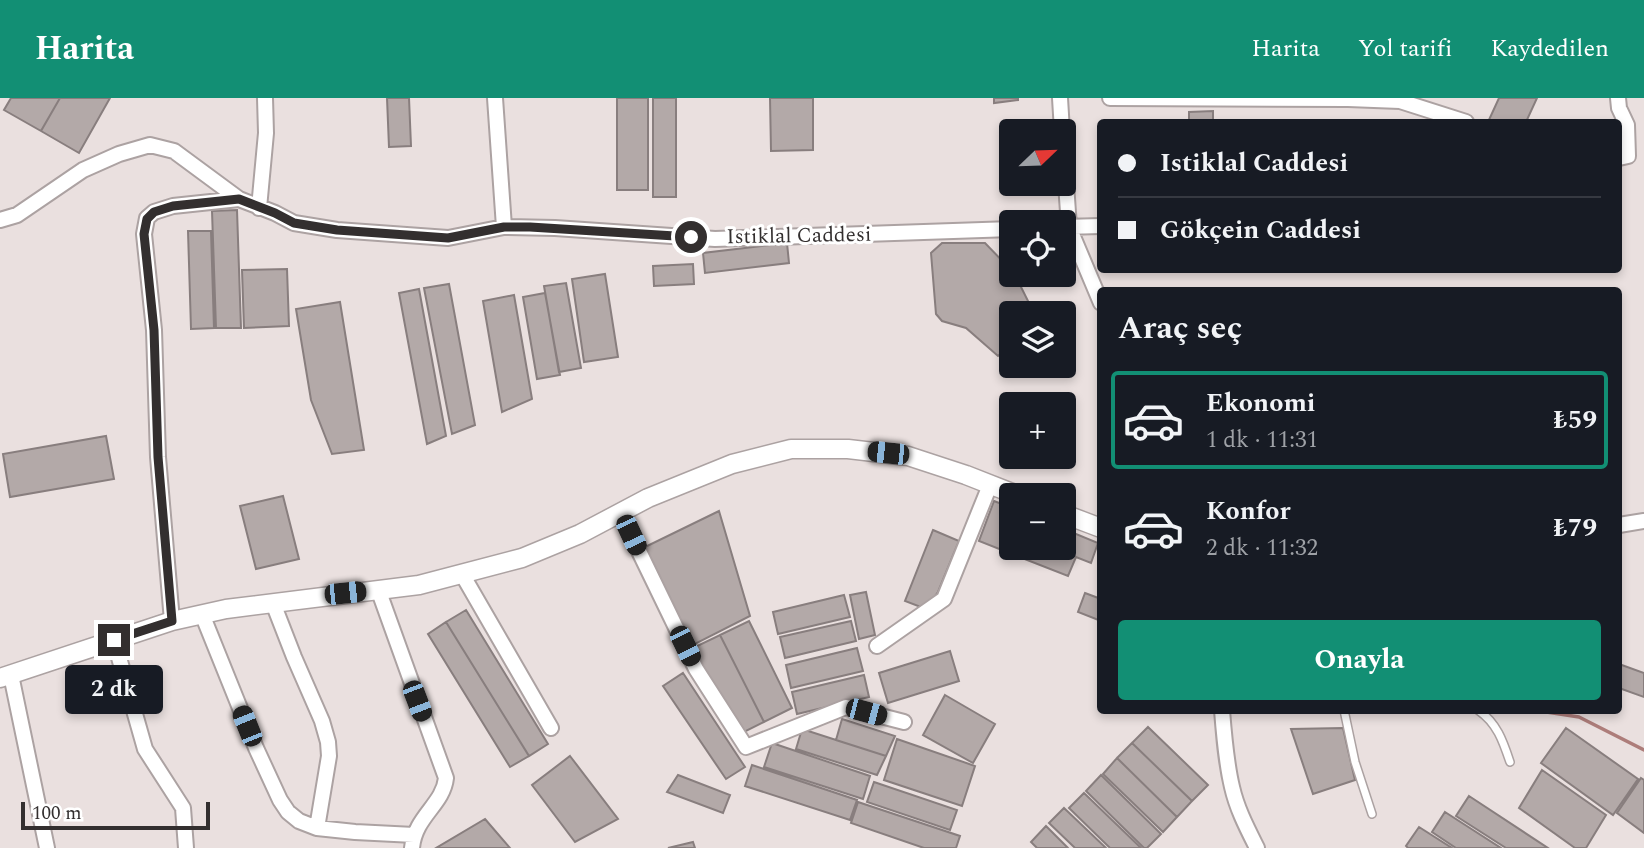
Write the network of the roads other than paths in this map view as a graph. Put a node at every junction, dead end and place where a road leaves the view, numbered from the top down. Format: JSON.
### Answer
{"nodes":[{"id":1,"x":265,"y":98,"type":"edge"},
{"id":2,"x":495,"y":98,"type":"edge"},
{"id":3,"x":1060,"y":98,"type":"edge"},
{"id":4,"x":1110,"y":98,"type":"edge"},
{"id":5,"x":1618,"y":98,"type":"edge"},
{"id":6,"x":1061,"y":119,"type":"edge"},
{"id":7,"x":1457,"y":119,"type":"edge"},
{"id":8,"x":1624,"y":157,"type":"edge"},
{"id":9,"x":239,"y":199,"type":"junction"},
{"id":10,"x":259,"y":208,"type":"junction"},
{"id":11,"x":0,"y":220,"type":"edge"},
{"id":12,"x":1097,"y":226,"type":"edge"},
{"id":13,"x":504,"y":227,"type":"junction"},
{"id":14,"x":1076,"y":227,"type":"edge"},
{"id":15,"x":999,"y":229,"type":"edge"},
{"id":16,"x":1076,"y":247,"type":"edge"},
{"id":17,"x":1097,"y":294,"type":"edge"},
{"id":18,"x":990,"y":485,"type":"junction"},
{"id":19,"x":999,"y":488,"type":"edge"},
{"id":20,"x":621,"y":512,"type":"junction"},
{"id":21,"x":1076,"y":519,"type":"edge"},
{"id":22,"x":1644,"y":521,"type":"edge"},
{"id":23,"x":1622,"y":525,"type":"edge"},
{"id":24,"x":1097,"y":526,"type":"edge"},
{"id":25,"x":462,"y":574,"type":"junction"},
{"id":26,"x":378,"y":589,"type":"junction"},
{"id":27,"x":273,"y":603,"type":"junction"},
{"id":28,"x":202,"y":614,"type":"junction"},
{"id":29,"x":172,"y":621,"type":"junction"},
{"id":30,"x":114,"y":640,"type":"junction"},
{"id":31,"x":877,"y":646,"type":"dead end"},
{"id":32,"x":5,"y":676,"type":"edge"},
{"id":33,"x":1222,"y":714,"type":"edge"},
{"id":34,"x":1345,"y":714,"type":"edge"},
{"id":35,"x":1483,"y":714,"type":"edge"},
{"id":36,"x":904,"y":722,"type":"dead end"},
{"id":37,"x":551,"y":728,"type":"dead end"},
{"id":38,"x":1510,"y":762,"type":"dead end"},
{"id":39,"x":1372,"y":814,"type":"dead end"},
{"id":40,"x":317,"y":828,"type":"junction"},
{"id":41,"x":413,"y":841,"type":"edge"},
{"id":42,"x":47,"y":848,"type":"edge"},
{"id":43,"x":186,"y":848,"type":"edge"},
{"id":44,"x":1257,"y":848,"type":"edge"}],
"edges":[{"from":1,"to":10,"type":"street"},
{"from":2,"to":13,"type":"street"},
{"from":3,"to":6,"type":"street"},
{"from":4,"to":7,"type":"street"},
{"from":5,"to":8,"type":"street"},
{"from":9,"to":10,"type":"street","name":"Istiklal Caddesi"},
{"from":9,"to":11,"type":"street","name":"Istiklal Caddesi"},
{"from":9,"to":29,"type":"street"},
{"from":10,"to":13,"type":"street","name":"Istiklal Caddesi"},
{"from":12,"to":14,"type":"street"},
{"from":13,"to":15,"type":"street","name":"Istiklal Caddesi"},
{"from":16,"to":17,"type":"street"},
{"from":18,"to":19,"type":"street"},
{"from":18,"to":20,"type":"street"},
{"from":18,"to":31,"type":"street"},
{"from":20,"to":25,"type":"street"},
{"from":20,"to":36,"type":"street"},
{"from":21,"to":24,"type":"street"},
{"from":22,"to":23,"type":"street"},
{"from":25,"to":26,"type":"street"},
{"from":25,"to":37,"type":"street"},
{"from":26,"to":27,"type":"street"},
{"from":26,"to":41,"type":"street"},
{"from":27,"to":28,"type":"street"},
{"from":27,"to":40,"type":"street"},
{"from":28,"to":29,"type":"street"},
{"from":28,"to":40,"type":"street"},
{"from":29,"to":30,"type":"street"},
{"from":30,"to":32,"type":"street"},
{"from":30,"to":43,"type":"street"},
{"from":32,"to":42,"type":"street"},
{"from":33,"to":44,"type":"street"},
{"from":34,"to":39,"type":"lane"},
{"from":35,"to":38,"type":"lane"},
{"from":40,"to":41,"type":"street"}]}
